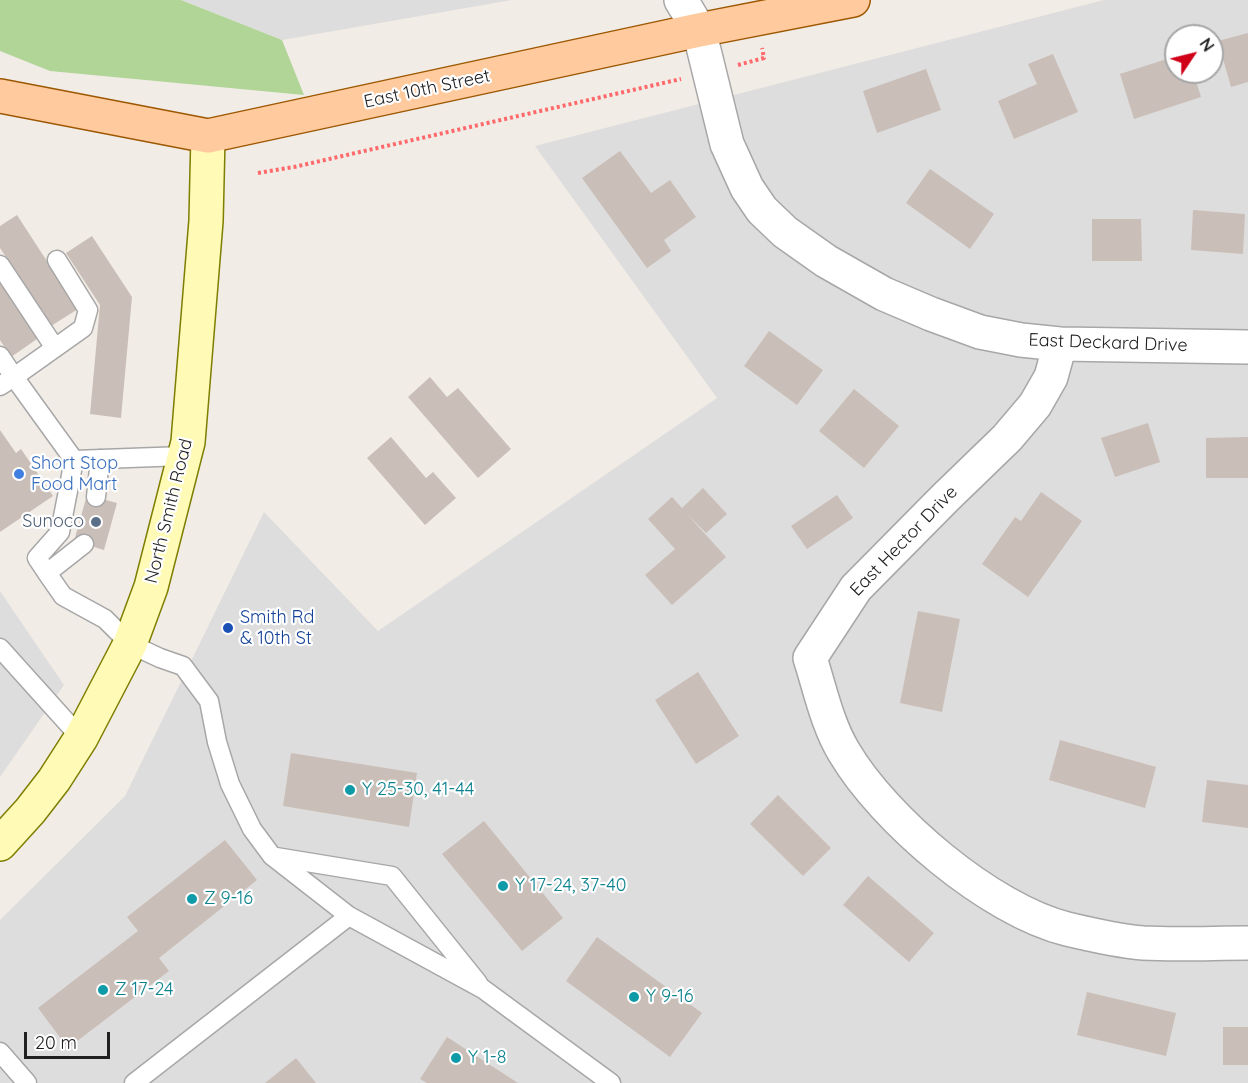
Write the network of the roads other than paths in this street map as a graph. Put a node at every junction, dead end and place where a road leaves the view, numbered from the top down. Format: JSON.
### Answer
{"nodes":[{"id":1,"x":681,"y":0,"type":"edge"},
{"id":2,"x":853,"y":0,"type":"edge"},
{"id":3,"x":703,"y":15,"type":"edge"},
{"id":4,"x":0,"y":96,"type":"edge"},
{"id":5,"x":208,"y":136,"type":"junction"},
{"id":6,"x":57,"y":260,"type":"dead end"},
{"id":7,"x":0,"y":265,"type":"edge"},
{"id":8,"x":1060,"y":344,"type":"junction"},
{"id":9,"x":1248,"y":347,"type":"edge"},
{"id":10,"x":55,"y":348,"type":"junction"},
{"id":11,"x":0,"y":356,"type":"edge"},
{"id":12,"x":7,"y":381,"type":"edge"},
{"id":13,"x":184,"y":456,"type":"junction"},
{"id":14,"x":100,"y":459,"type":"junction"},
{"id":15,"x":74,"y":460,"type":"junction"},
{"id":16,"x":96,"y":497,"type":"dead end"},
{"id":17,"x":84,"y":544,"type":"dead end"},
{"id":18,"x":47,"y":573,"type":"junction"},
{"id":19,"x":130,"y":644,"type":"junction"},
{"id":20,"x":0,"y":648,"type":"edge"},
{"id":21,"x":81,"y":738,"type":"junction"},
{"id":22,"x":0,"y":844,"type":"edge"},
{"id":23,"x":272,"y":856,"type":"junction"},
{"id":24,"x":349,"y":916,"type":"junction"},
{"id":25,"x":1248,"y":943,"type":"edge"},
{"id":26,"x":483,"y":989,"type":"junction"},
{"id":27,"x":0,"y":1052,"type":"edge"},
{"id":28,"x":154,"y":1077,"type":"edge"},
{"id":29,"x":27,"y":1083,"type":"edge"},
{"id":30,"x":134,"y":1083,"type":"edge"},
{"id":31,"x":611,"y":1083,"type":"edge"}],
"edges":[{"from":1,"to":3,"type":"street","name":"East Deckard Drive"},
{"from":2,"to":3,"type":"main road","name":"East 10th Street"},
{"from":3,"to":5,"type":"main road","name":"East 10th Street"},
{"from":3,"to":8,"type":"street","name":"East Deckard Drive"},
{"from":4,"to":5,"type":"main road","name":"East 10th Street"},
{"from":5,"to":13,"type":"main road","name":"North Smith Road"},
{"from":6,"to":10,"type":"lane"},
{"from":7,"to":10,"type":"lane"},
{"from":8,"to":9,"type":"street","name":"East Deckard Drive"},
{"from":8,"to":25,"type":"street","name":"East Hector Drive"},
{"from":10,"to":12,"type":"lane"},
{"from":11,"to":12,"type":"lane"},
{"from":12,"to":15,"type":"lane"},
{"from":13,"to":14,"type":"lane"},
{"from":13,"to":19,"type":"main road","name":"North Smith Road"},
{"from":14,"to":15,"type":"lane"},
{"from":14,"to":16,"type":"lane"},
{"from":15,"to":18,"type":"lane"},
{"from":17,"to":18,"type":"lane"},
{"from":18,"to":19,"type":"lane"},
{"from":19,"to":21,"type":"main road","name":"North Smith Road"},
{"from":19,"to":23,"type":"lane"},
{"from":20,"to":21,"type":"lane"},
{"from":21,"to":22,"type":"main road","name":"North Smith Road"},
{"from":23,"to":24,"type":"lane"},
{"from":23,"to":26,"type":"lane"},
{"from":24,"to":26,"type":"lane"},
{"from":24,"to":28,"type":"lane"},
{"from":26,"to":31,"type":"lane"},
{"from":27,"to":29,"type":"lane"},
{"from":28,"to":30,"type":"lane"}]}
